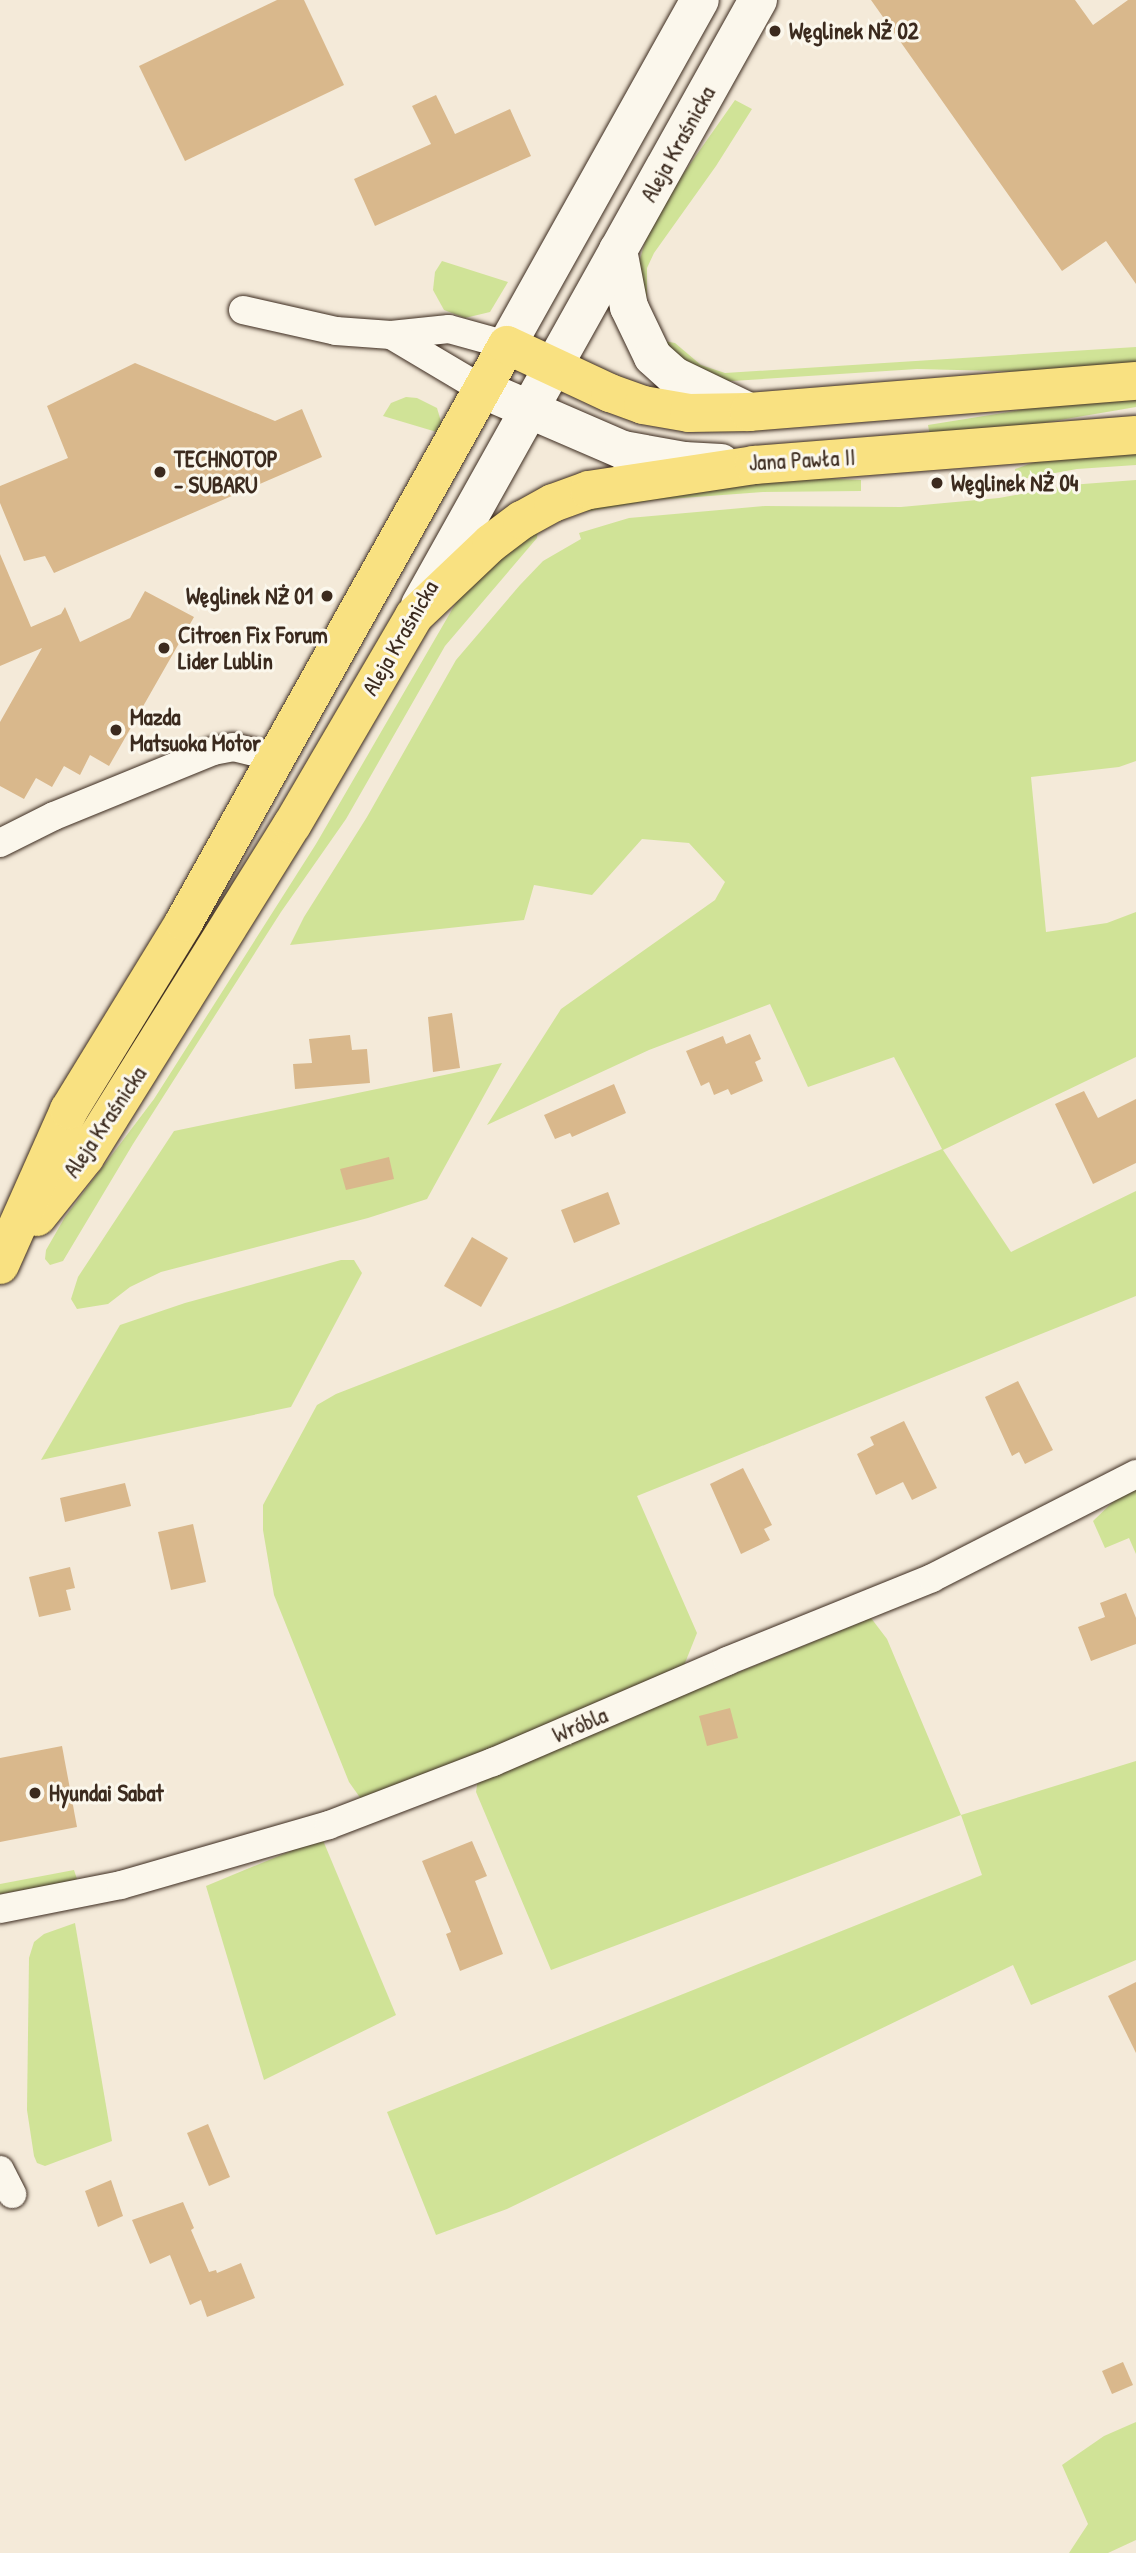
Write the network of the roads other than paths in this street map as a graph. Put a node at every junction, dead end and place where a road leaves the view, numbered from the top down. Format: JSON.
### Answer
{"nodes":[{"id":1,"x":700,"y":0,"type":"edge"},
{"id":2,"x":758,"y":0,"type":"edge"},
{"id":3,"x":618,"y":250,"type":"junction"},
{"id":4,"x":243,"y":310,"type":"dead end"},
{"id":5,"x":391,"y":335,"type":"junction"},
{"id":6,"x":507,"y":345,"type":"junction"},
{"id":7,"x":553,"y":367,"type":"junction"},
{"id":8,"x":1136,"y":381,"type":"edge"},
{"id":9,"x":482,"y":389,"type":"junction"},
{"id":10,"x":528,"y":411,"type":"junction"},
{"id":11,"x":749,"y":412,"type":"junction"},
{"id":12,"x":1136,"y":435,"type":"edge"},
{"id":13,"x":754,"y":464,"type":"junction"},
{"id":14,"x":414,"y":616,"type":"junction"},
{"id":15,"x":274,"y":757,"type":"junction"},
{"id":16,"x":0,"y":843,"type":"edge"},
{"id":17,"x":3,"y":1259,"type":"edge"},
{"id":18,"x":1136,"y":1474,"type":"edge"},
{"id":19,"x":0,"y":1909,"type":"edge"}],
"edges":[{"from":1,"to":6,"type":"main road","name":"Aleja Kraśnicka"},
{"from":2,"to":3,"type":"main road","name":"Aleja Kraśnicka"},
{"from":3,"to":7,"type":"main road","name":"Aleja Kraśnicka"},
{"from":3,"to":11,"type":"main road"},
{"from":4,"to":5,"type":"street"},
{"from":5,"to":6,"type":"street"},
{"from":5,"to":9,"type":"street"},
{"from":6,"to":7,"type":"main road"},
{"from":6,"to":9,"type":"main road","name":"Aleja Kraśnicka"},
{"from":7,"to":10,"type":"main road","name":"Aleja Kraśnicka"},
{"from":7,"to":11,"type":"main road"},
{"from":8,"to":11,"type":"main road"},
{"from":9,"to":10,"type":"main road","name":"Jana Pawła II"},
{"from":9,"to":15,"type":"main road","name":"Aleja Kraśnicka"},
{"from":10,"to":13,"type":"main road","name":"Jana Pawła II"},
{"from":10,"to":14,"type":"main road","name":"Aleja Kraśnicka"},
{"from":12,"to":13,"type":"main road","name":"Jana Pawła II"},
{"from":13,"to":14,"type":"main road"},
{"from":14,"to":17,"type":"main road","name":"Aleja Kraśnicka"},
{"from":15,"to":16,"type":"street"},
{"from":15,"to":17,"type":"main road","name":"Aleja Kraśnicka"},
{"from":18,"to":19,"type":"street","name":"Wróbla"}]}
